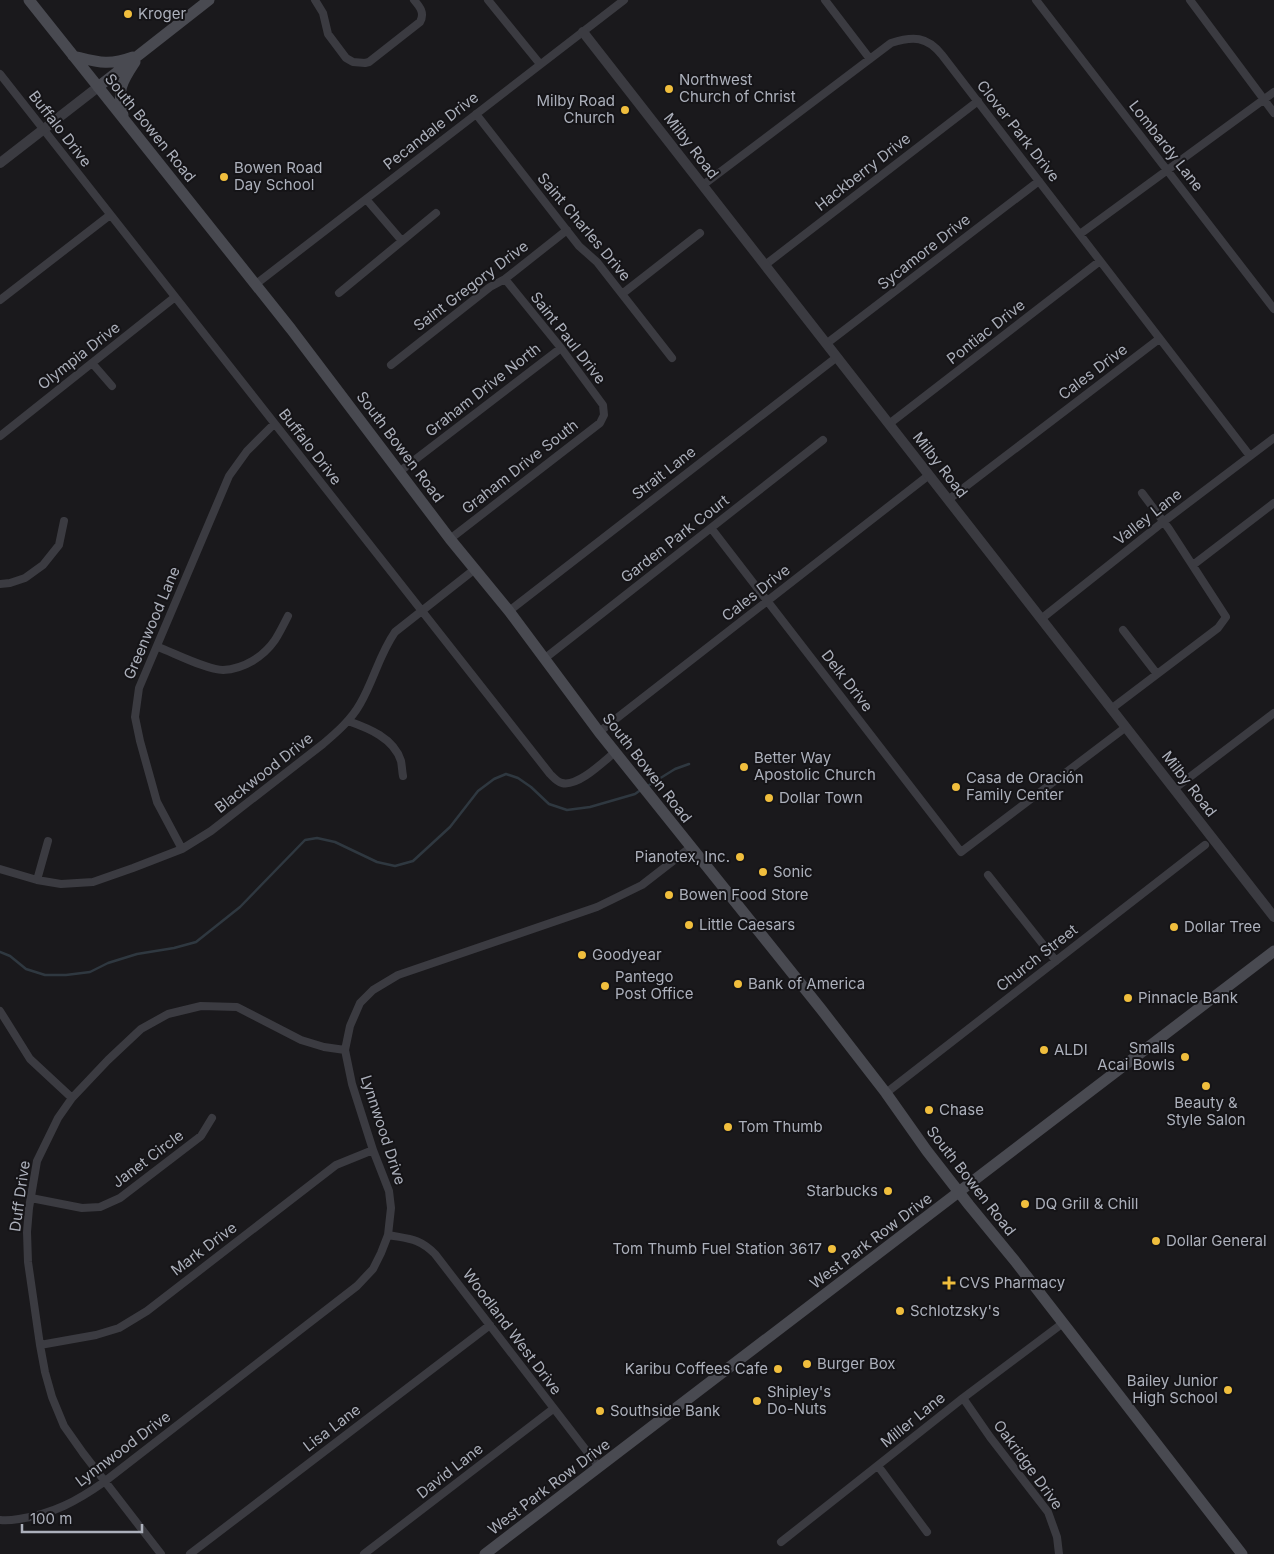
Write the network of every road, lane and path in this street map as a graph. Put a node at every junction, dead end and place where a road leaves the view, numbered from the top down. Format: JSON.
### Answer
{"nodes":[{"id":1,"x":29,"y":0,"type":"edge"},
{"id":2,"x":209,"y":0,"type":"edge"},
{"id":3,"x":315,"y":0,"type":"edge"},
{"id":4,"x":414,"y":0,"type":"edge"},
{"id":5,"x":488,"y":0,"type":"edge"},
{"id":6,"x":624,"y":0,"type":"edge"},
{"id":7,"x":825,"y":0,"type":"edge"},
{"id":8,"x":1036,"y":0,"type":"edge"},
{"id":9,"x":1190,"y":0,"type":"edge"},
{"id":10,"x":583,"y":32,"type":"junction"},
{"id":11,"x":140,"y":55,"type":"junction"},
{"id":12,"x":73,"y":56,"type":"junction"},
{"id":13,"x":870,"y":59,"type":"junction"},
{"id":14,"x":540,"y":64,"type":"junction"},
{"id":15,"x":0,"y":74,"type":"edge"},
{"id":16,"x":98,"y":87,"type":"junction"},
{"id":17,"x":1274,"y":92,"type":"edge"},
{"id":18,"x":1263,"y":100,"type":"junction"},
{"id":19,"x":978,"y":101,"type":"junction"},
{"id":20,"x":1274,"y":113,"type":"edge"},
{"id":21,"x":476,"y":114,"type":"junction"},
{"id":22,"x":124,"y":119,"type":"junction"},
{"id":23,"x":43,"y":130,"type":"junction"},
{"id":24,"x":0,"y":163,"type":"edge"},
{"id":25,"x":1166,"y":170,"type":"junction"},
{"id":26,"x":1039,"y":181,"type":"junction"},
{"id":27,"x":703,"y":186,"type":"junction"},
{"id":28,"x":366,"y":199,"type":"junction"},
{"id":29,"x":436,"y":214,"type":"dead end"},
{"id":30,"x":110,"y":215,"type":"junction"},
{"id":31,"x":567,"y":230,"type":"junction"},
{"id":32,"x":700,"y":233,"type":"dead end"},
{"id":33,"x":1080,"y":234,"type":"junction"},
{"id":34,"x":402,"y":241,"type":"junction"},
{"id":35,"x":1100,"y":261,"type":"junction"},
{"id":36,"x":765,"y":265,"type":"junction"},
{"id":37,"x":505,"y":279,"type":"junction"},
{"id":38,"x":256,"y":284,"type":"junction"},
{"id":39,"x":339,"y":293,"type":"dead end"},
{"id":40,"x":622,"y":294,"type":"junction"},
{"id":41,"x":175,"y":297,"type":"junction"},
{"id":42,"x":0,"y":300,"type":"edge"},
{"id":43,"x":1274,"y":309,"type":"edge"},
{"id":44,"x":1159,"y":339,"type":"junction"},
{"id":45,"x":826,"y":344,"type":"junction"},
{"id":46,"x":561,"y":348,"type":"junction"},
{"id":47,"x":837,"y":357,"type":"junction"},
{"id":48,"x":672,"y":358,"type":"dead end"},
{"id":49,"x":92,"y":363,"type":"junction"},
{"id":50,"x":391,"y":364,"type":"dead end"},
{"id":51,"x":112,"y":386,"type":"dead end"},
{"id":52,"x":604,"y":415,"type":"joint"},
{"id":53,"x":274,"y":424,"type":"junction"},
{"id":54,"x":889,"y":424,"type":"junction"},
{"id":55,"x":0,"y":436,"type":"edge"},
{"id":56,"x":1274,"y":438,"type":"edge"},
{"id":57,"x":823,"y":440,"type":"dead end"},
{"id":58,"x":1250,"y":456,"type":"junction"},
{"id":59,"x":399,"y":472,"type":"junction"},
{"id":60,"x":929,"y":476,"type":"junction"},
{"id":61,"x":1142,"y":493,"type":"dead end"},
{"id":62,"x":948,"y":500,"type":"junction"},
{"id":63,"x":1274,"y":503,"type":"edge"},
{"id":64,"x":64,"y":521,"type":"dead end"},
{"id":65,"x":1163,"y":522,"type":"junction"},
{"id":66,"x":711,"y":528,"type":"junction"},
{"id":67,"x":450,"y":539,"type":"junction"},
{"id":68,"x":1192,"y":565,"type":"junction"},
{"id":69,"x":475,"y":569,"type":"junction"},
{"id":70,"x":0,"y":584,"type":"edge"},
{"id":71,"x":767,"y":601,"type":"junction"},
{"id":72,"x":421,"y":611,"type":"junction"},
{"id":73,"x":509,"y":611,"type":"junction"},
{"id":74,"x":288,"y":616,"type":"dead end"},
{"id":75,"x":1041,"y":619,"type":"junction"},
{"id":76,"x":1123,"y":630,"type":"dead end"},
{"id":77,"x":158,"y":647,"type":"junction"},
{"id":78,"x":544,"y":659,"type":"junction"},
{"id":79,"x":1157,"y":674,"type":"junction"},
{"id":80,"x":1111,"y":709,"type":"junction"},
{"id":81,"x":1274,"y":713,"type":"edge"},
{"id":82,"x":348,"y":721,"type":"junction"},
{"id":83,"x":1126,"y":727,"type":"junction"},
{"id":84,"x":599,"y":732,"type":"junction"},
{"id":85,"x":615,"y":752,"type":"junction"},
{"id":86,"x":403,"y":776,"type":"dead end"},
{"id":87,"x":1174,"y":789,"type":"junction"},
{"id":88,"x":48,"y":840,"type":"dead end"},
{"id":89,"x":1204,"y":845,"type":"dead end"},
{"id":90,"x":692,"y":847,"type":"junction"},
{"id":91,"x":182,"y":848,"type":"junction"},
{"id":92,"x":0,"y":869,"type":"edge"},
{"id":93,"x":988,"y":874,"type":"dead end"},
{"id":94,"x":37,"y":880,"type":"junction"},
{"id":95,"x":1274,"y":917,"type":"edge"},
{"id":96,"x":1274,"y":951,"type":"edge"},
{"id":97,"x":1056,"y":961,"type":"junction"},
{"id":98,"x":0,"y":1011,"type":"edge"},
{"id":99,"x":345,"y":1050,"type":"junction"},
{"id":100,"x":886,"y":1093,"type":"junction"},
{"id":101,"x":72,"y":1098,"type":"junction"},
{"id":102,"x":212,"y":1118,"type":"dead end"},
{"id":103,"x":373,"y":1150,"type":"junction"},
{"id":104,"x":960,"y":1192,"type":"junction"},
{"id":105,"x":31,"y":1198,"type":"junction"},
{"id":106,"x":388,"y":1235,"type":"junction"},
{"id":107,"x":1064,"y":1323,"type":"junction"},
{"id":108,"x":490,"y":1324,"type":"junction"},
{"id":109,"x":40,"y":1345,"type":"junction"},
{"id":110,"x":963,"y":1398,"type":"junction"},
{"id":111,"x":553,"y":1409,"type":"junction"},
{"id":112,"x":878,"y":1466,"type":"junction"},
{"id":113,"x":599,"y":1467,"type":"junction"},
{"id":114,"x":104,"y":1482,"type":"junction"},
{"id":115,"x":0,"y":1520,"type":"edge"},
{"id":116,"x":927,"y":1532,"type":"dead end"},
{"id":117,"x":781,"y":1542,"type":"dead end"},
{"id":118,"x":161,"y":1554,"type":"edge"},
{"id":119,"x":190,"y":1554,"type":"edge"},
{"id":120,"x":364,"y":1554,"type":"edge"},
{"id":121,"x":485,"y":1554,"type":"edge"},
{"id":122,"x":1059,"y":1554,"type":"edge"},
{"id":123,"x":1242,"y":1554,"type":"edge"}],
"edges":[{"from":1,"to":12,"type":"main road","name":"South Bowen Road"},
{"from":2,"to":11,"type":"main road"},
{"from":3,"to":4,"type":"street"},
{"from":5,"to":14,"type":"street"},
{"from":6,"to":10,"type":"street","name":"Pecandale Drive"},
{"from":7,"to":13,"type":"street"},
{"from":8,"to":25,"type":"street","name":"Lombardy Lane"},
{"from":9,"to":18,"type":"street"},
{"from":10,"to":14,"type":"street","name":"Pecandale Drive"},
{"from":10,"to":27,"type":"street","name":"Milby Road"},
{"from":11,"to":12,"type":"main road"},
{"from":11,"to":16,"type":"main road"},
{"from":11,"to":22,"type":"main road"},
{"from":12,"to":16,"type":"main road","name":"South Bowen Road"},
{"from":13,"to":19,"type":"street","name":"Clover Park Drive"},
{"from":13,"to":27,"type":"street","name":"Clover Park Drive"},
{"from":14,"to":21,"type":"street","name":"Pecandale Drive"},
{"from":15,"to":23,"type":"street","name":"Buffalo Drive"},
{"from":16,"to":22,"type":"main road","name":"South Bowen Road"},
{"from":16,"to":23,"type":"street"},
{"from":17,"to":18,"type":"street"},
{"from":18,"to":20,"type":"street"},
{"from":18,"to":25,"type":"street"},
{"from":19,"to":26,"type":"street","name":"Clover Park Drive"},
{"from":19,"to":36,"type":"street","name":"Hackberry Drive"},
{"from":21,"to":28,"type":"street","name":"Pecandale Drive"},
{"from":21,"to":31,"type":"street","name":"Saint Charles Drive"},
{"from":22,"to":38,"type":"main road","name":"South Bowen Road"},
{"from":23,"to":24,"type":"street"},
{"from":23,"to":30,"type":"street","name":"Buffalo Drive"},
{"from":25,"to":33,"type":"street"},
{"from":25,"to":43,"type":"street","name":"Lombardy Lane"},
{"from":26,"to":33,"type":"street","name":"Clover Park Drive"},
{"from":26,"to":45,"type":"street","name":"Sycamore Drive"},
{"from":27,"to":36,"type":"street","name":"Milby Road"},
{"from":28,"to":34,"type":"street"},
{"from":28,"to":38,"type":"street","name":"Pecandale Drive"},
{"from":29,"to":34,"type":"street"},
{"from":30,"to":41,"type":"street","name":"Buffalo Drive"},
{"from":30,"to":42,"type":"street"},
{"from":31,"to":37,"type":"street","name":"Saint Gregory Drive"},
{"from":31,"to":40,"type":"street","name":"Saint Charles Drive"},
{"from":32,"to":40,"type":"street"},
{"from":33,"to":35,"type":"street","name":"Clover Park Drive"},
{"from":34,"to":39,"type":"street"},
{"from":35,"to":44,"type":"street","name":"Clover Park Drive"},
{"from":35,"to":54,"type":"street","name":"Pontiac Drive"},
{"from":36,"to":45,"type":"street","name":"Milby Road"},
{"from":37,"to":46,"type":"street","name":"Saint Paul Drive"},
{"from":37,"to":50,"type":"street","name":"Saint Gregory Drive"},
{"from":38,"to":59,"type":"main road","name":"South Bowen Road"},
{"from":40,"to":48,"type":"street","name":"Saint Charles Drive"},
{"from":41,"to":49,"type":"street","name":"Olympia Drive"},
{"from":41,"to":53,"type":"street","name":"Buffalo Drive"},
{"from":44,"to":58,"type":"street","name":"Clover Park Drive"},
{"from":44,"to":62,"type":"street","name":"Cales Drive"},
{"from":45,"to":47,"type":"street","name":"Milby Road"},
{"from":46,"to":52,"type":"street","name":"Saint Paul Drive"},
{"from":46,"to":59,"type":"street","name":"Graham Drive North"},
{"from":47,"to":54,"type":"street","name":"Milby Road"},
{"from":47,"to":73,"type":"street","name":"Strait Lane"},
{"from":49,"to":51,"type":"street"},
{"from":49,"to":55,"type":"street","name":"Olympia Drive"},
{"from":52,"to":67,"type":"street","name":"Graham Drive South"},
{"from":53,"to":72,"type":"street","name":"Buffalo Drive"},
{"from":53,"to":77,"type":"street","name":"Greenwood Lane"},
{"from":54,"to":60,"type":"street","name":"Milby Road"},
{"from":56,"to":58,"type":"street","name":"Valley Lane"},
{"from":57,"to":66,"type":"street","name":"Garden Park Court"},
{"from":58,"to":65,"type":"street","name":"Valley Lane"},
{"from":59,"to":67,"type":"main road","name":"South Bowen Road"},
{"from":60,"to":62,"type":"street","name":"Milby Road"},
{"from":60,"to":71,"type":"street","name":"Cales Drive"},
{"from":61,"to":65,"type":"street"},
{"from":62,"to":75,"type":"street","name":"Milby Road"},
{"from":63,"to":68,"type":"street"},
{"from":64,"to":70,"type":"street"},
{"from":65,"to":68,"type":"street"},
{"from":65,"to":75,"type":"street","name":"Valley Lane"},
{"from":66,"to":71,"type":"street","name":"Delk Drive"},
{"from":66,"to":78,"type":"street","name":"Garden Park Court"},
{"from":67,"to":69,"type":"main road","name":"South Bowen Road"},
{"from":68,"to":79,"type":"street"},
{"from":69,"to":72,"type":"street","name":"Blackwood Drive"},
{"from":69,"to":73,"type":"main road","name":"South Bowen Road"},
{"from":71,"to":83,"type":"street","name":"Delk Drive"},
{"from":71,"to":84,"type":"street","name":"Cales Drive"},
{"from":72,"to":82,"type":"street","name":"Blackwood Drive"},
{"from":72,"to":85,"type":"street","name":"Buffalo Drive"},
{"from":73,"to":78,"type":"main road","name":"South Bowen Road"},
{"from":74,"to":77,"type":"street"},
{"from":75,"to":80,"type":"street","name":"Milby Road"},
{"from":76,"to":79,"type":"street"},
{"from":77,"to":91,"type":"street","name":"Greenwood Lane"},
{"from":78,"to":84,"type":"main road","name":"South Bowen Road"},
{"from":79,"to":80,"type":"street"},
{"from":80,"to":83,"type":"street","name":"Milby Road"},
{"from":81,"to":87,"type":"street"},
{"from":82,"to":86,"type":"street"},
{"from":82,"to":91,"type":"street","name":"Blackwood Drive"},
{"from":83,"to":87,"type":"street","name":"Milby Road"},
{"from":84,"to":85,"type":"main road","name":"South Bowen Road"},
{"from":85,"to":90,"type":"main road","name":"South Bowen Road"},
{"from":87,"to":95,"type":"street","name":"Milby Road"},
{"from":88,"to":94,"type":"street"},
{"from":89,"to":97,"type":"street","name":"Church Street"},
{"from":90,"to":99,"type":"street","name":"Lynnwood Drive"},
{"from":90,"to":100,"type":"main road","name":"South Bowen Road"},
{"from":91,"to":94,"type":"street","name":"Blackwood Drive"},
{"from":92,"to":94,"type":"street","name":"Blackwood Drive"},
{"from":93,"to":97,"type":"street"},
{"from":96,"to":104,"type":"main road","name":"West Park Row Drive"},
{"from":97,"to":100,"type":"street","name":"Church Street"},
{"from":98,"to":101,"type":"street"},
{"from":99,"to":101,"type":"street","name":"Duff Drive"},
{"from":99,"to":103,"type":"street","name":"Lynnwood Drive"},
{"from":100,"to":104,"type":"main road","name":"South Bowen Road"},
{"from":101,"to":105,"type":"street","name":"Duff Drive"},
{"from":102,"to":105,"type":"street","name":"Janet Circle"},
{"from":103,"to":106,"type":"street","name":"Lynnwood Drive"},
{"from":103,"to":109,"type":"street","name":"Mark Drive"},
{"from":104,"to":107,"type":"main road","name":"South Bowen Road"},
{"from":104,"to":113,"type":"main road","name":"West Park Row Drive"},
{"from":105,"to":109,"type":"street","name":"Duff Drive"},
{"from":106,"to":108,"type":"street","name":"Woodland West Drive"},
{"from":106,"to":114,"type":"street","name":"Lynnwood Drive"},
{"from":107,"to":110,"type":"street","name":"Miller Lane"},
{"from":107,"to":123,"type":"main road","name":"South Bowen Road"},
{"from":108,"to":111,"type":"street","name":"Woodland West Drive"},
{"from":108,"to":119,"type":"street","name":"Lisa Lane"},
{"from":109,"to":114,"type":"street","name":"Duff Drive"},
{"from":110,"to":112,"type":"street","name":"Miller Lane"},
{"from":110,"to":122,"type":"street","name":"Oakridge Drive"},
{"from":111,"to":113,"type":"street","name":"Woodland West Drive"},
{"from":111,"to":120,"type":"street","name":"David Lane"},
{"from":112,"to":116,"type":"street"},
{"from":112,"to":117,"type":"street","name":"Miller Lane"},
{"from":113,"to":121,"type":"main road","name":"West Park Row Drive"},
{"from":114,"to":115,"type":"street","name":"Lynnwood Drive"},
{"from":114,"to":118,"type":"street","name":"Duff Drive"}]}
